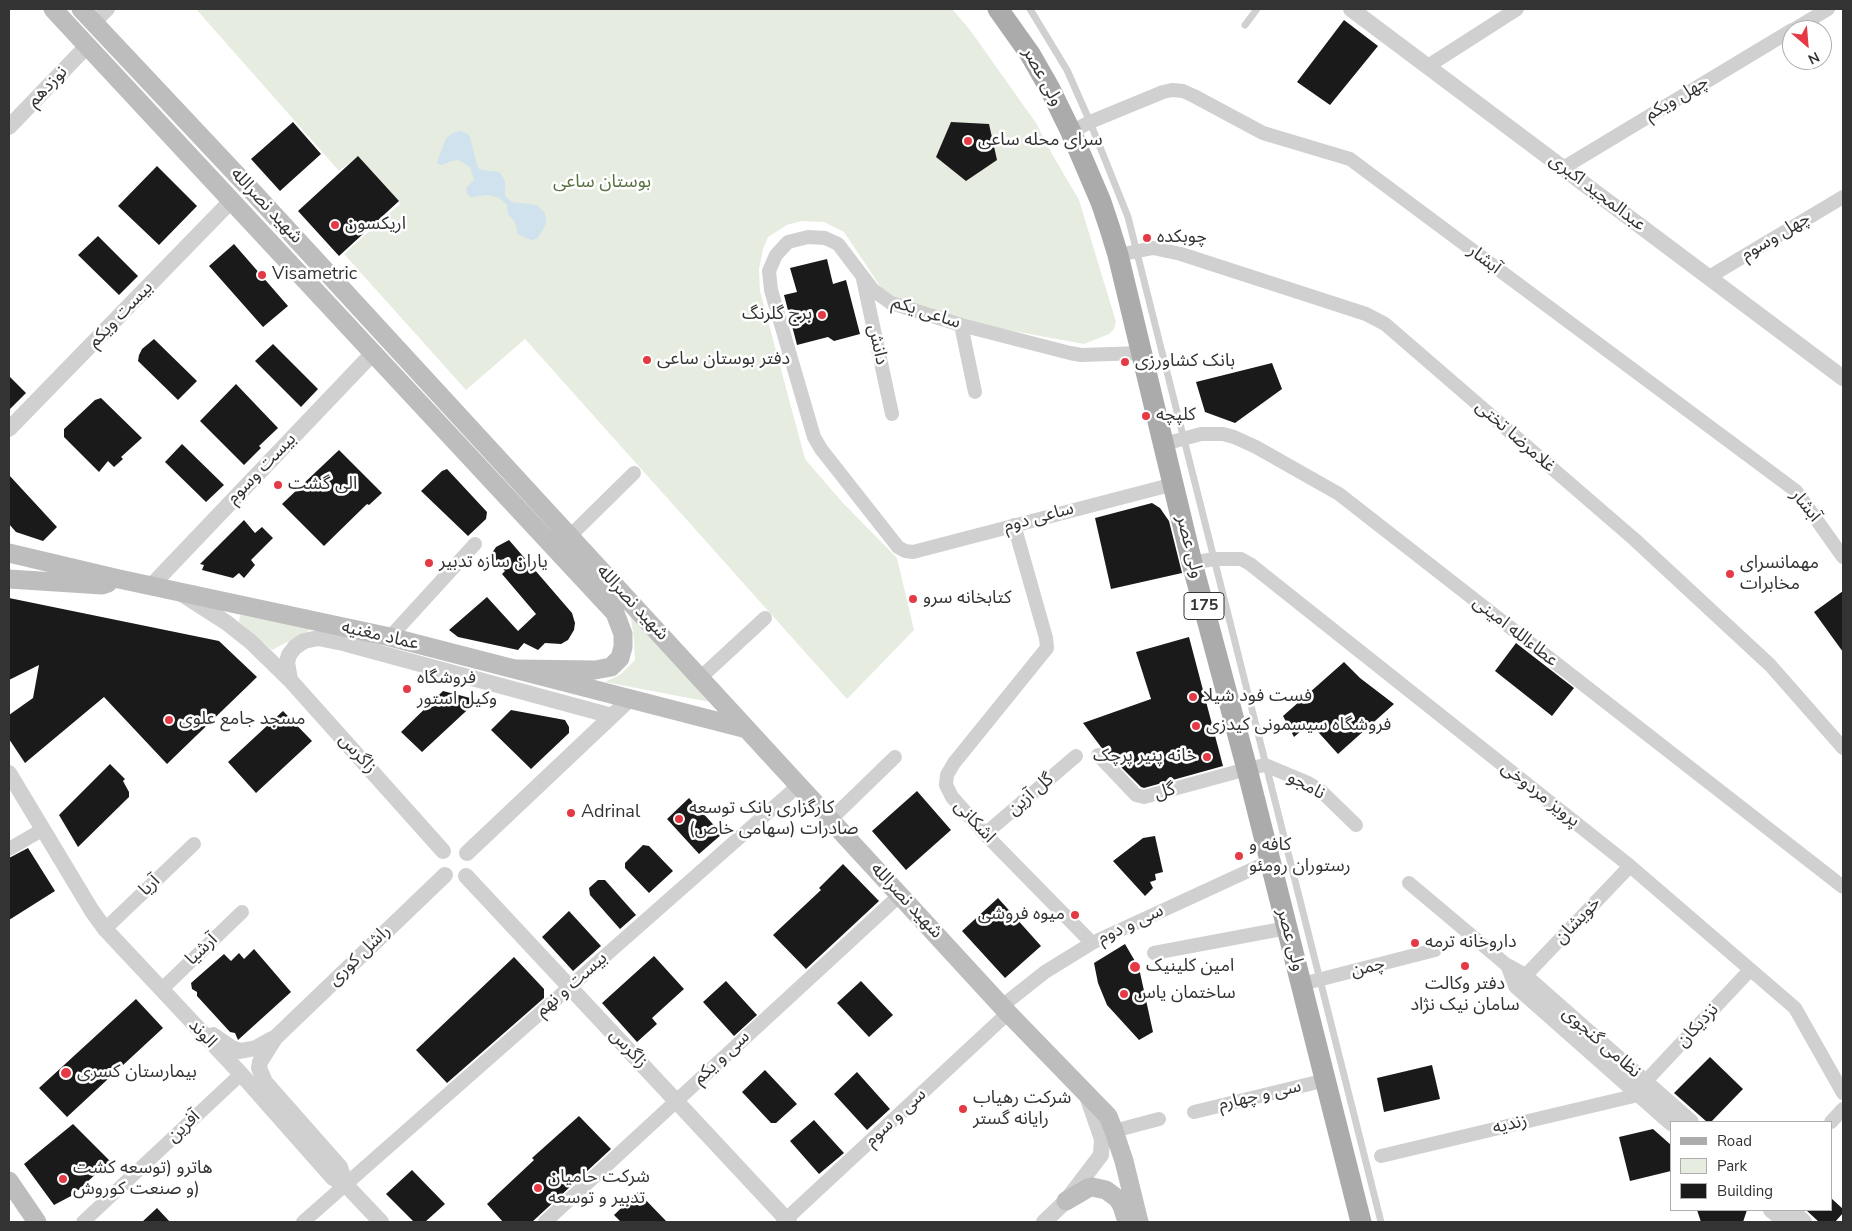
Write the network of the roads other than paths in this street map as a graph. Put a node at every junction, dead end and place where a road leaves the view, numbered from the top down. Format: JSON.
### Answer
{"nodes":[{"id":1,"x":53,"y":9,"type":"edge"},
{"id":2,"x":81,"y":9,"type":"edge"},
{"id":3,"x":108,"y":9,"type":"edge"},
{"id":4,"x":998,"y":9,"type":"edge"},
{"id":5,"x":1030,"y":9,"type":"edge"},
{"id":6,"x":1257,"y":9,"type":"edge"},
{"id":7,"x":1351,"y":9,"type":"edge"},
{"id":8,"x":1517,"y":9,"type":"edge"},
{"id":9,"x":1828,"y":9,"type":"edge"},
{"id":10,"x":1809,"y":20,"type":"edge"},
{"id":11,"x":94,"y":23,"type":"junction"},
{"id":12,"x":1245,"y":26,"type":"dead end"},
{"id":13,"x":1782,"y":36,"type":"edge"},
{"id":14,"x":88,"y":46,"type":"junction"},
{"id":15,"x":1428,"y":66,"type":"junction"},
{"id":16,"x":1090,"y":122,"type":"junction"},
{"id":17,"x":9,"y":127,"type":"edge"},
{"id":18,"x":1071,"y":132,"type":"junction"},
{"id":19,"x":1563,"y":168,"type":"junction"},
{"id":20,"x":1843,"y":197,"type":"edge"},
{"id":21,"x":232,"y":200,"type":"junction"},
{"id":22,"x":1127,"y":253,"type":"junction"},
{"id":23,"x":863,"y":276,"type":"junction"},
{"id":24,"x":1709,"y":277,"type":"junction"},
{"id":25,"x":960,"y":325,"type":"junction"},
{"id":26,"x":387,"y":338,"type":"junction"},
{"id":27,"x":374,"y":352,"type":"junction"},
{"id":28,"x":1142,"y":353,"type":"junction"},
{"id":29,"x":1843,"y":378,"type":"edge"},
{"id":30,"x":975,"y":392,"type":"dead end"},
{"id":31,"x":892,"y":414,"type":"dead end"},
{"id":32,"x":9,"y":430,"type":"edge"},
{"id":33,"x":1184,"y":438,"type":"junction"},
{"id":34,"x":1164,"y":444,"type":"junction"},
{"id":35,"x":634,"y":473,"type":"dead end"},
{"id":36,"x":1174,"y":484,"type":"junction"},
{"id":37,"x":528,"y":490,"type":"junction"},
{"id":38,"x":515,"y":504,"type":"junction"},
{"id":39,"x":1014,"y":525,"type":"junction"},
{"id":40,"x":570,"y":536,"type":"junction"},
{"id":41,"x":475,"y":544,"type":"dead end"},
{"id":42,"x":904,"y":551,"type":"joint"},
{"id":43,"x":9,"y":553,"type":"edge"},
{"id":44,"x":1214,"y":558,"type":"junction"},
{"id":45,"x":1843,"y":558,"type":"edge"},
{"id":46,"x":1192,"y":562,"type":"junction"},
{"id":47,"x":9,"y":579,"type":"edge"},
{"id":48,"x":119,"y":579,"type":"junction"},
{"id":49,"x":151,"y":586,"type":"junction"},
{"id":50,"x":179,"y":592,"type":"junction"},
{"id":51,"x":765,"y":618,"type":"dead end"},
{"id":52,"x":345,"y":636,"type":"junction"},
{"id":53,"x":390,"y":638,"type":"junction"},
{"id":54,"x":516,"y":669,"type":"junction"},
{"id":55,"x":700,"y":678,"type":"junction"},
{"id":56,"x":290,"y":680,"type":"junction"},
{"id":57,"x":630,"y":698,"type":"junction"},
{"id":58,"x":612,"y":716,"type":"junction"},
{"id":59,"x":747,"y":729,"type":"junction"},
{"id":60,"x":1843,"y":748,"type":"edge"},
{"id":61,"x":1098,"y":755,"type":"dead end"},
{"id":62,"x":1076,"y":756,"type":"dead end"},
{"id":63,"x":895,"y":757,"type":"dead end"},
{"id":64,"x":1256,"y":767,"type":"junction"},
{"id":65,"x":9,"y":773,"type":"edge"},
{"id":66,"x":799,"y":785,"type":"junction"},
{"id":67,"x":830,"y":820,"type":"junction"},
{"id":68,"x":1356,"y":825,"type":"dead end"},
{"id":69,"x":42,"y":830,"type":"junction"},
{"id":70,"x":985,"y":834,"type":"junction"},
{"id":71,"x":194,"y":844,"type":"dead end"},
{"id":72,"x":9,"y":849,"type":"edge"},
{"id":73,"x":443,"y":851,"type":"junction"},
{"id":74,"x":467,"y":853,"type":"junction"},
{"id":75,"x":1270,"y":861,"type":"junction"},
{"id":76,"x":1630,"y":866,"type":"junction"},
{"id":77,"x":445,"y":875,"type":"junction"},
{"id":78,"x":466,"y":876,"type":"junction"},
{"id":79,"x":1409,"y":883,"type":"dead end"},
{"id":80,"x":1843,"y":887,"type":"edge"},
{"id":81,"x":900,"y":895,"type":"junction"},
{"id":82,"x":242,"y":912,"type":"dead end"},
{"id":83,"x":105,"y":928,"type":"junction"},
{"id":84,"x":1287,"y":928,"type":"junction"},
{"id":85,"x":1092,"y":943,"type":"junction"},
{"id":86,"x":1435,"y":950,"type":"dead end"},
{"id":87,"x":1154,"y":953,"type":"dead end"},
{"id":88,"x":1509,"y":967,"type":"junction"},
{"id":89,"x":1750,"y":970,"type":"junction"},
{"id":90,"x":1525,"y":976,"type":"junction"},
{"id":91,"x":1311,"y":982,"type":"junction"},
{"id":92,"x":570,"y":987,"type":"junction"},
{"id":93,"x":162,"y":989,"type":"junction"},
{"id":94,"x":1005,"y":1009,"type":"junction"},
{"id":95,"x":192,"y":1023,"type":"junction"},
{"id":96,"x":275,"y":1038,"type":"junction"},
{"id":97,"x":241,"y":1074,"type":"junction"},
{"id":98,"x":1326,"y":1080,"type":"junction"},
{"id":99,"x":1642,"y":1088,"type":"junction"},
{"id":100,"x":1843,"y":1093,"type":"edge"},
{"id":101,"x":1087,"y":1096,"type":"junction"},
{"id":102,"x":676,"y":1101,"type":"junction"},
{"id":103,"x":1843,"y":1109,"type":"edge"},
{"id":104,"x":1194,"y":1112,"type":"dead end"},
{"id":105,"x":1159,"y":1119,"type":"dead end"},
{"id":106,"x":1691,"y":1121,"type":"edge"},
{"id":107,"x":1832,"y":1121,"type":"edge"},
{"id":108,"x":1670,"y":1122,"type":"edge"},
{"id":109,"x":1114,"y":1131,"type":"junction"},
{"id":110,"x":1381,"y":1156,"type":"dead end"},
{"id":111,"x":9,"y":1181,"type":"edge"},
{"id":112,"x":346,"y":1184,"type":"junction"},
{"id":113,"x":1066,"y":1201,"type":"junction"},
{"id":114,"x":1774,"y":1211,"type":"edge"},
{"id":115,"x":1796,"y":1219,"type":"edge"},
{"id":116,"x":786,"y":1221,"type":"edge"},
{"id":117,"x":37,"y":1222,"type":"edge"},
{"id":118,"x":83,"y":1222,"type":"edge"},
{"id":119,"x":303,"y":1222,"type":"edge"},
{"id":120,"x":381,"y":1222,"type":"edge"},
{"id":121,"x":545,"y":1222,"type":"edge"},
{"id":122,"x":1044,"y":1222,"type":"edge"},
{"id":123,"x":1127,"y":1222,"type":"edge"},
{"id":124,"x":1139,"y":1222,"type":"edge"},
{"id":125,"x":1361,"y":1222,"type":"edge"},
{"id":126,"x":1381,"y":1222,"type":"edge"}],
"edges":[{"from":1,"to":14,"type":"main road","name":"شهید نصرالله"},
{"from":2,"to":11,"type":"main road","name":"شهید نصرالله"},
{"from":3,"to":11,"type":"street"},
{"from":4,"to":18,"type":"main road","name":"ولی عصر","number":"175"},
{"from":5,"to":16,"type":"lane"},
{"from":6,"to":12,"type":"lane"},
{"from":7,"to":15,"type":"street","name":"عبدالمجید اکبری"},
{"from":8,"to":15,"type":"street"},
{"from":9,"to":10,"type":"street","name":"چهل ویکم"},
{"from":11,"to":26,"type":"main road","name":"شهید نصرالله"},
{"from":13,"to":19,"type":"street","name":"چهل ویکم"},
{"from":14,"to":17,"type":"street","name":"نوزدهم"},
{"from":14,"to":21,"type":"main road","name":"شهید نصرالله"},
{"from":15,"to":19,"type":"street","name":"عبدالمجید اکبری"},
{"from":16,"to":18,"type":"street","name":"آبشار"},
{"from":16,"to":22,"type":"lane"},
{"from":16,"to":45,"type":"street","name":"آبشار"},
{"from":18,"to":22,"type":"main road","name":"ولی عصر","number":"175"},
{"from":19,"to":24,"type":"street","name":"عبدالمجید اکبری"},
{"from":20,"to":24,"type":"street","name":"چهل وسوم"},
{"from":21,"to":27,"type":"main road","name":"شهید نصرالله"},
{"from":21,"to":32,"type":"street","name":"بیست ویکم"},
{"from":22,"to":28,"type":"main road","name":"ولی عصر","number":"175"},
{"from":22,"to":33,"type":"lane"},
{"from":22,"to":60,"type":"street","name":"غلامرضا تختی"},
{"from":23,"to":25,"type":"street","name":"ساعی یکم"},
{"from":23,"to":31,"type":"street","name":"دانش"},
{"from":23,"to":42,"type":"street","name":"ساعی یکم"},
{"from":24,"to":29,"type":"street","name":"عبدالمجید اکبری"},
{"from":25,"to":28,"type":"street","name":"ساعی یکم"},
{"from":25,"to":30,"type":"street"},
{"from":26,"to":27,"type":"main road"},
{"from":26,"to":37,"type":"main road","name":"شهید نصرالله"},
{"from":27,"to":38,"type":"main road","name":"شهید نصرالله"},
{"from":27,"to":49,"type":"street","name":"بیست وسوم"},
{"from":28,"to":34,"type":"main road","name":"ولی عصر","number":"175"},
{"from":33,"to":34,"type":"street","name":"عطاءالله امینی"},
{"from":33,"to":44,"type":"lane"},
{"from":33,"to":80,"type":"street","name":"عطاءالله امینی"},
{"from":34,"to":36,"type":"main road","name":"ولی عصر","number":"175"},
{"from":35,"to":40,"type":"street"},
{"from":36,"to":39,"type":"street","name":"ساعی دوم"},
{"from":36,"to":46,"type":"main road","name":"ولی عصر","number":"175"},
{"from":37,"to":38,"type":"main road"},
{"from":37,"to":40,"type":"main road","name":"شهید نصرالله"},
{"from":38,"to":54,"type":"main road","name":"شهید نصرالله"},
{"from":39,"to":42,"type":"street","name":"ساعی دوم"},
{"from":39,"to":70,"type":"street","name":"اشکانی"},
{"from":40,"to":55,"type":"main road","name":"شهید نصرالله"},
{"from":41,"to":53,"type":"street"},
{"from":43,"to":48,"type":"main road"},
{"from":44,"to":46,"type":"street","name":"پرویز مردوخی"},
{"from":44,"to":64,"type":"lane"},
{"from":44,"to":76,"type":"street","name":"پرویز مردوخی"},
{"from":46,"to":64,"type":"main road","name":"ولی عصر","number":"175"},
{"from":47,"to":48,"type":"main road","name":"عماد مغنیه"},
{"from":48,"to":49,"type":"main road","name":"عماد مغنیه"},
{"from":49,"to":50,"type":"main road","name":"عماد مغنیه"},
{"from":50,"to":52,"type":"main road","name":"عماد مغنیه"},
{"from":50,"to":56,"type":"street","name":"زاگرس"},
{"from":51,"to":55,"type":"street"},
{"from":52,"to":53,"type":"main road","name":"عماد مغنیه"},
{"from":52,"to":56,"type":"street","name":"عماد مغنیه"},
{"from":52,"to":58,"type":"street","name":"عماد مغنیه"},
{"from":53,"to":54,"type":"main road","name":"عماد مغنیه"},
{"from":54,"to":57,"type":"main road","name":"عماد مغنیه"},
{"from":55,"to":59,"type":"main road","name":"شهید نصرالله"},
{"from":56,"to":73,"type":"street","name":"زاگرس"},
{"from":57,"to":58,"type":"street"},
{"from":57,"to":59,"type":"main road","name":"عماد مغنیه"},
{"from":58,"to":74,"type":"street"},
{"from":59,"to":66,"type":"main road","name":"شهید نصرالله"},
{"from":61,"to":64,"type":"street","name":"گل"},
{"from":62,"to":70,"type":"street","name":"گل آزین"},
{"from":63,"to":67,"type":"street"},
{"from":64,"to":68,"type":"street","name":"نامجو"},
{"from":64,"to":75,"type":"main road","name":"ولی عصر","number":"175"},
{"from":64,"to":91,"type":"lane"},
{"from":65,"to":69,"type":"street","name":"الوند"},
{"from":66,"to":67,"type":"main road","name":"شهید نصرالله"},
{"from":66,"to":92,"type":"street","name":"بیست و نهم"},
{"from":67,"to":81,"type":"main road","name":"شهید نصرالله"},
{"from":69,"to":72,"type":"street"},
{"from":69,"to":83,"type":"street","name":"الوند"},
{"from":70,"to":85,"type":"street","name":"اشکانی"},
{"from":71,"to":83,"type":"street","name":"آریا"},
{"from":73,"to":74,"type":"street"},
{"from":73,"to":77,"type":"street"},
{"from":74,"to":78,"type":"street"},
{"from":75,"to":84,"type":"main road","name":"ولی عصر","number":"175"},
{"from":75,"to":85,"type":"street","name":"سی و دوم"},
{"from":76,"to":89,"type":"street","name":"پرویز مردوخی"},
{"from":76,"to":90,"type":"street","name":"خویشان"},
{"from":77,"to":78,"type":"street"},
{"from":77,"to":96,"type":"street","name":"راشل کوری"},
{"from":78,"to":92,"type":"street","name":"زاگرس"},
{"from":79,"to":88,"type":"street","name":"نظامی گنجوی"},
{"from":81,"to":94,"type":"main road","name":"شهید نصرالله"},
{"from":81,"to":102,"type":"street","name":"سی و یکم"},
{"from":82,"to":93,"type":"street","name":"آرشیا"},
{"from":83,"to":93,"type":"street","name":"الوند"},
{"from":84,"to":87,"type":"street"},
{"from":84,"to":91,"type":"main road","name":"ولی عصر","number":"175"},
{"from":85,"to":94,"type":"street","name":"سی و دوم"},
{"from":86,"to":91,"type":"street","name":"چمن"},
{"from":88,"to":90,"type":"street","name":"نظامی گنجوی"},
{"from":88,"to":99,"type":"street","name":"نظامی گنجوی"},
{"from":89,"to":99,"type":"street","name":"نزدیکان"},
{"from":89,"to":100,"type":"street","name":"پرویز مردوخی"},
{"from":90,"to":99,"type":"street","name":"نظامی گنجوی"},
{"from":91,"to":98,"type":"main road","name":"ولی عصر","number":"175"},
{"from":91,"to":126,"type":"lane"},
{"from":92,"to":102,"type":"street","name":"زاگرس"},
{"from":92,"to":112,"type":"street","name":"بیست و نهم"},
{"from":93,"to":95,"type":"street","name":"الوند"},
{"from":94,"to":101,"type":"main road","name":"شهید نصرالله"},
{"from":94,"to":116,"type":"street","name":"سی و سوم"},
{"from":95,"to":96,"type":"street"},
{"from":95,"to":97,"type":"street","name":"الوند"},
{"from":96,"to":112,"type":"street"},
{"from":97,"to":112,"type":"street","name":"الوند"},
{"from":97,"to":118,"type":"street","name":"آفرین"},
{"from":98,"to":104,"type":"street","name":"سی و چهارم"},
{"from":98,"to":125,"type":"main road","name":"ولی عصر","number":"175"},
{"from":99,"to":106,"type":"street","name":"نظامی گنجوی"},
{"from":99,"to":108,"type":"street","name":"نظامی گنجوی"},
{"from":99,"to":110,"type":"street","name":"زندیه"},
{"from":101,"to":109,"type":"main road","name":"شهید نصرالله"},
{"from":101,"to":113,"type":"street"},
{"from":102,"to":116,"type":"street","name":"زاگرس"},
{"from":102,"to":121,"type":"street","name":"سی و یکم"},
{"from":103,"to":107,"type":"street"},
{"from":105,"to":109,"type":"street"},
{"from":109,"to":124,"type":"main road","name":"شهید نصرالله"},
{"from":111,"to":117,"type":"main road"},
{"from":112,"to":119,"type":"street","name":"بیست و نهم"},
{"from":112,"to":120,"type":"street","name":"الوند"},
{"from":113,"to":122,"type":"street"},
{"from":113,"to":123,"type":"main road"},
{"from":114,"to":115,"type":"street"}]}
